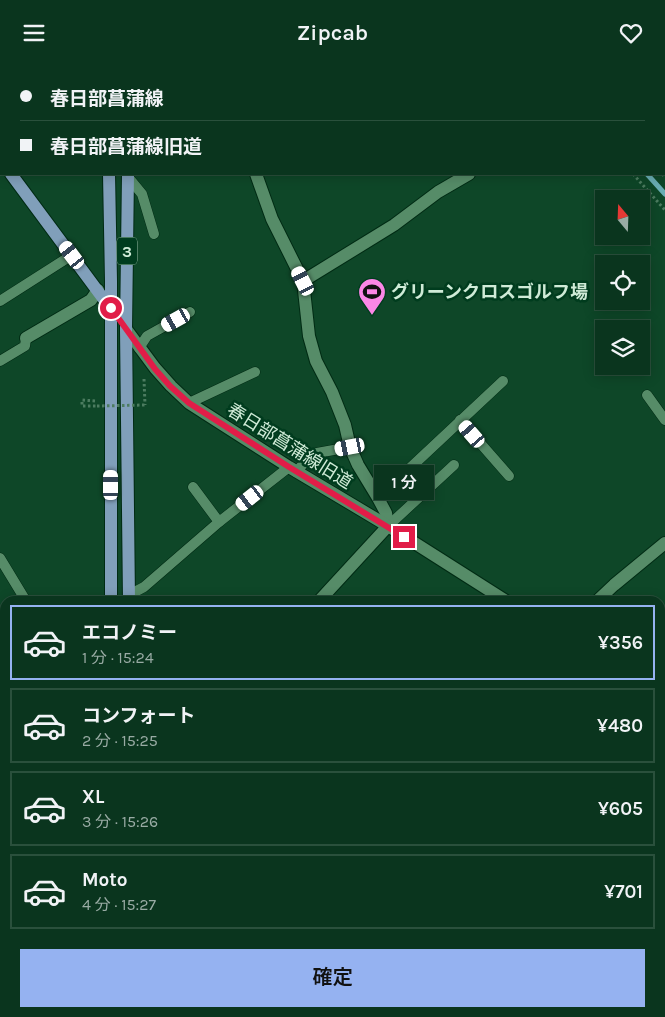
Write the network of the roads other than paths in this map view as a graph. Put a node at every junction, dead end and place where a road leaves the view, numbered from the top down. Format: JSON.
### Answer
{"nodes":[{"id":1,"x":12,"y":175,"type":"edge"},
{"id":2,"x":109,"y":175,"type":"edge"},
{"id":3,"x":128,"y":175,"type":"edge"},
{"id":4,"x":256,"y":175,"type":"edge"},
{"id":5,"x":467,"y":175,"type":"edge"},
{"id":6,"x":154,"y":234,"type":"dead end"},
{"id":7,"x":72,"y":255,"type":"junction"},
{"id":8,"x":303,"y":281,"type":"junction"},
{"id":9,"x":98,"y":291,"type":"junction"},
{"id":10,"x":0,"y":301,"type":"edge"},
{"id":11,"x":111,"y":308,"type":"junction"},
{"id":12,"x":190,"y":312,"type":"dead end"},
{"id":13,"x":126,"y":329,"type":"junction"},
{"id":14,"x":26,"y":338,"type":"joint"},
{"id":15,"x":139,"y":347,"type":"junction"},
{"id":16,"x":0,"y":361,"type":"edge"},
{"id":17,"x":254,"y":372,"type":"dead end"},
{"id":18,"x":503,"y":381,"type":"dead end"},
{"id":19,"x":647,"y":395,"type":"dead end"},
{"id":20,"x":189,"y":403,"type":"junction"},
{"id":21,"x":460,"y":420,"type":"junction"},
{"id":22,"x":665,"y":420,"type":"edge"},
{"id":23,"x":350,"y":447,"type":"junction"},
{"id":24,"x":454,"y":465,"type":"dead end"},
{"id":25,"x":292,"y":469,"type":"junction"},
{"id":26,"x":508,"y":475,"type":"dead end"},
{"id":27,"x":193,"y":487,"type":"dead end"},
{"id":28,"x":378,"y":498,"type":"junction"},
{"id":29,"x":219,"y":522,"type":"junction"},
{"id":30,"x":388,"y":526,"type":"junction"},
{"id":31,"x":665,"y":543,"type":"edge"},
{"id":32,"x":0,"y":558,"type":"edge"},
{"id":33,"x":3,"y":570,"type":"edge"},
{"id":34,"x":22,"y":596,"type":"edge"},
{"id":35,"x":111,"y":596,"type":"edge"},
{"id":36,"x":129,"y":596,"type":"edge"},
{"id":37,"x":132,"y":596,"type":"edge"},
{"id":38,"x":324,"y":596,"type":"edge"},
{"id":39,"x":498,"y":596,"type":"edge"},
{"id":40,"x":602,"y":596,"type":"edge"}],
"edges":[{"from":1,"to":7,"type":"main road"},
{"from":2,"to":11,"type":"main road","number":"3"},
{"from":3,"to":6,"type":"lane"},
{"from":3,"to":13,"type":"main road","number":"3"},
{"from":4,"to":8,"type":"street"},
{"from":5,"to":8,"type":"street"},
{"from":7,"to":9,"type":"main road"},
{"from":7,"to":10,"type":"lane"},
{"from":8,"to":23,"type":"street"},
{"from":9,"to":11,"type":"main road"},
{"from":9,"to":14,"type":"street"},
{"from":11,"to":13,"type":"main road"},
{"from":11,"to":35,"type":"main road","number":"3"},
{"from":12,"to":15,"type":"lane"},
{"from":13,"to":15,"type":"street","name":"春日部菖蒲線旧道"},
{"from":13,"to":36,"type":"main road","number":"3"},
{"from":14,"to":16,"type":"lane"},
{"from":15,"to":20,"type":"street","name":"春日部菖蒲線旧道"},
{"from":17,"to":20,"type":"lane"},
{"from":18,"to":21,"type":"lane"},
{"from":19,"to":22,"type":"lane"},
{"from":20,"to":25,"type":"street","name":"春日部菖蒲線旧道"},
{"from":21,"to":26,"type":"lane"},
{"from":21,"to":28,"type":"lane"},
{"from":23,"to":25,"type":"lane"},
{"from":23,"to":28,"type":"street"},
{"from":24,"to":30,"type":"lane"},
{"from":25,"to":29,"type":"lane"},
{"from":25,"to":30,"type":"street","name":"春日部菖蒲線旧道"},
{"from":27,"to":29,"type":"lane"},
{"from":28,"to":30,"type":"street"},
{"from":29,"to":37,"type":"lane"},
{"from":30,"to":38,"type":"street"},
{"from":30,"to":39,"type":"street","name":"春日部菖蒲線旧道"},
{"from":31,"to":40,"type":"street"},
{"from":32,"to":33,"type":"lane"},
{"from":33,"to":34,"type":"lane"}]}
